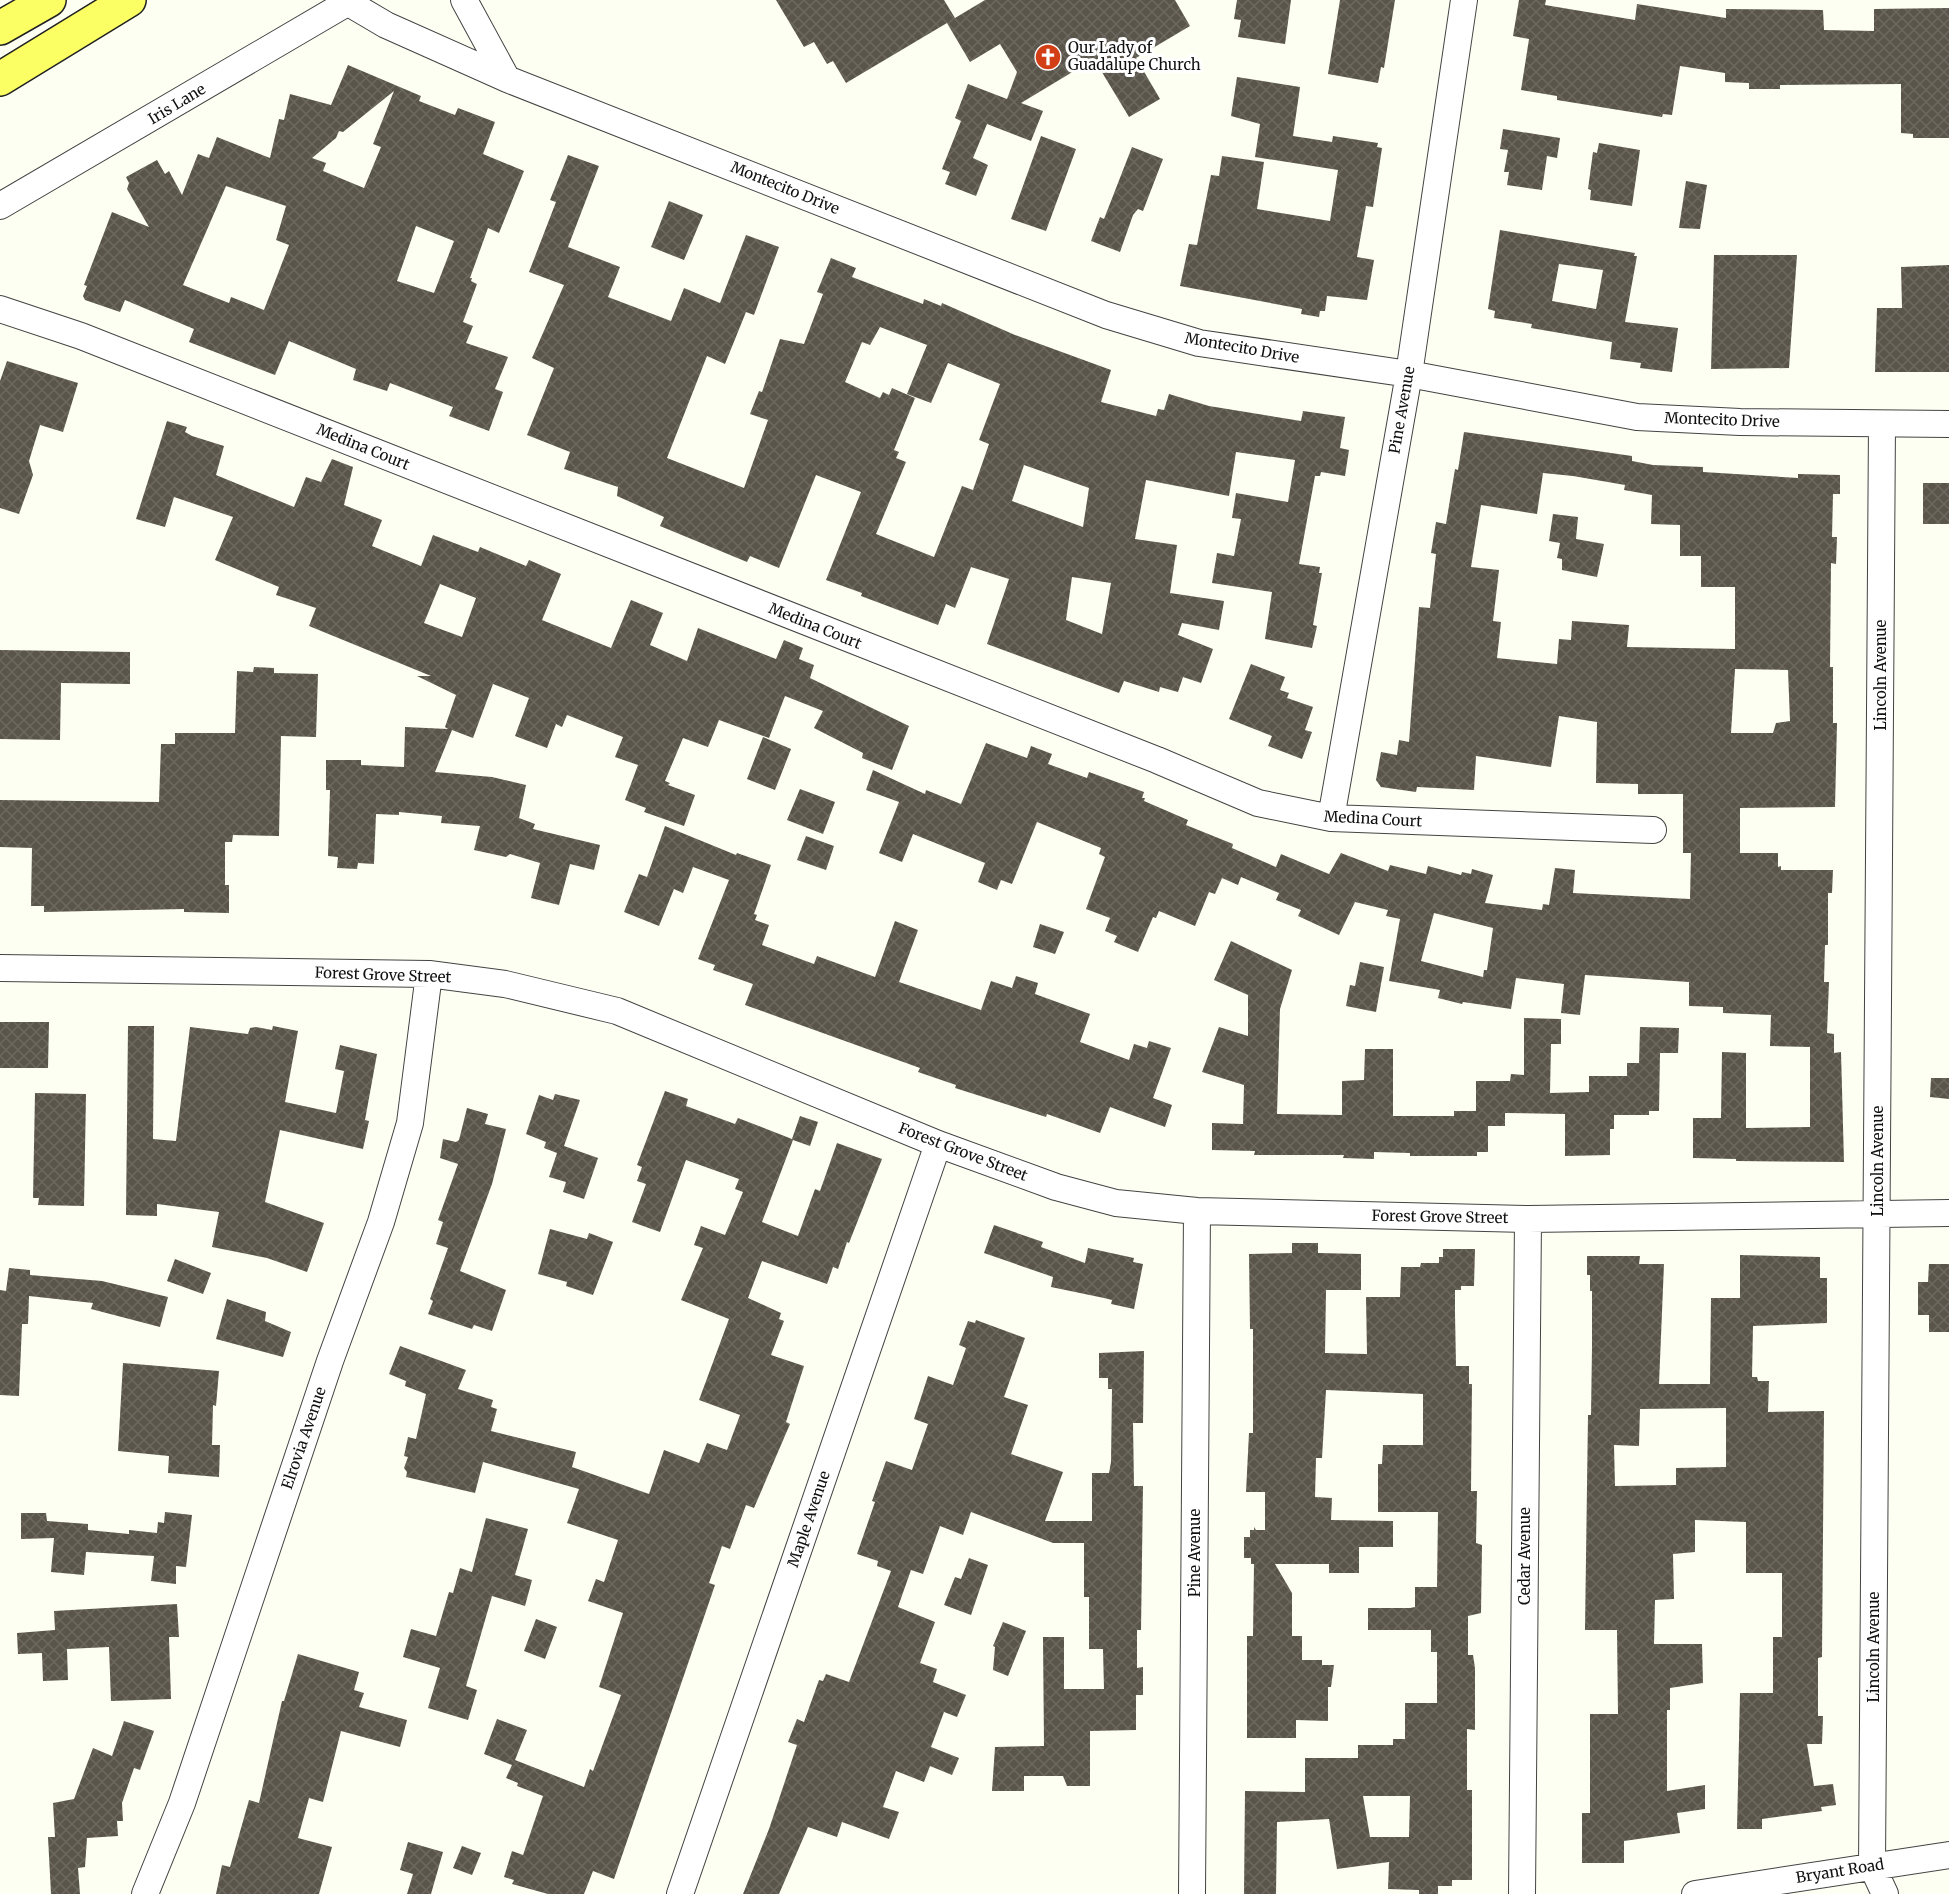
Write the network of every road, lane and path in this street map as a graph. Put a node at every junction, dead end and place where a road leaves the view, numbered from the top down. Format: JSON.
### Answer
{"nodes":[{"id":1,"x":49,"y":0,"type":"edge"},
{"id":2,"x":129,"y":0,"type":"edge"},
{"id":3,"x":464,"y":0,"type":"edge"},
{"id":4,"x":1464,"y":0,"type":"edge"},
{"id":5,"x":350,"y":1,"type":"edge"},
{"id":6,"x":0,"y":28,"type":"edge"},
{"id":7,"x":507,"y":78,"type":"junction"},
{"id":8,"x":0,"y":79,"type":"edge"},
{"id":9,"x":0,"y":206,"type":"edge"},
{"id":10,"x":0,"y":309,"type":"edge"},
{"id":11,"x":1409,"y":374,"type":"junction"},
{"id":12,"x":1882,"y":424,"type":"junction"},
{"id":13,"x":1949,"y":424,"type":"edge"},
{"id":14,"x":1331,"y":818,"type":"junction"},
{"id":15,"x":1653,"y":830,"type":"dead end"},
{"id":16,"x":0,"y":968,"type":"edge"},
{"id":17,"x":429,"y":974,"type":"junction"},
{"id":18,"x":938,"y":1144,"type":"junction"},
{"id":19,"x":1197,"y":1211,"type":"junction"},
{"id":20,"x":1877,"y":1213,"type":"junction"},
{"id":21,"x":1949,"y":1214,"type":"edge"},
{"id":22,"x":1528,"y":1219,"type":"junction"},
{"id":23,"x":1949,"y":1855,"type":"edge"},
{"id":24,"x":1872,"y":1866,"type":"junction"},
{"id":25,"x":146,"y":1894,"type":"edge"},
{"id":26,"x":680,"y":1894,"type":"edge"},
{"id":27,"x":1192,"y":1894,"type":"edge"},
{"id":28,"x":1522,"y":1894,"type":"edge"},
{"id":29,"x":1695,"y":1894,"type":"edge"},
{"id":30,"x":1885,"y":1894,"type":"edge"}],
"edges":[{"from":1,"to":6,"type":"main road"},
{"from":2,"to":8,"type":"main road"},
{"from":3,"to":7,"type":"street"},
{"from":4,"to":11,"type":"street","name":"Pine Avenue"},
{"from":5,"to":7,"type":"street","name":"Montecito Drive"},
{"from":5,"to":9,"type":"street","name":"Iris Lane"},
{"from":7,"to":11,"type":"street","name":"Montecito Drive"},
{"from":10,"to":14,"type":"street","name":"Medina Court"},
{"from":11,"to":12,"type":"street","name":"Montecito Drive"},
{"from":11,"to":14,"type":"street","name":"Pine Avenue"},
{"from":12,"to":13,"type":"street","name":"Montecito Drive"},
{"from":12,"to":20,"type":"street","name":"Lincoln Avenue"},
{"from":14,"to":15,"type":"street","name":"Medina Court"},
{"from":16,"to":17,"type":"street","name":"Forest Grove Street"},
{"from":17,"to":18,"type":"street","name":"Forest Grove Street"},
{"from":17,"to":25,"type":"street","name":"Elrovia Avenue"},
{"from":18,"to":19,"type":"street","name":"Forest Grove Street"},
{"from":18,"to":26,"type":"street","name":"Maple Avenue"},
{"from":19,"to":22,"type":"street","name":"Forest Grove Street"},
{"from":19,"to":27,"type":"street","name":"Pine Avenue"},
{"from":20,"to":21,"type":"street","name":"Forest Grove Street"},
{"from":20,"to":22,"type":"street","name":"Forest Grove Street"},
{"from":20,"to":24,"type":"street","name":"Lincoln Avenue"},
{"from":22,"to":28,"type":"street","name":"Cedar Avenue"},
{"from":23,"to":24,"type":"street","name":"Bryant Road"},
{"from":24,"to":29,"type":"street","name":"Bryant Road"},
{"from":24,"to":30,"type":"street","name":"Lincoln Avenue"}]}
